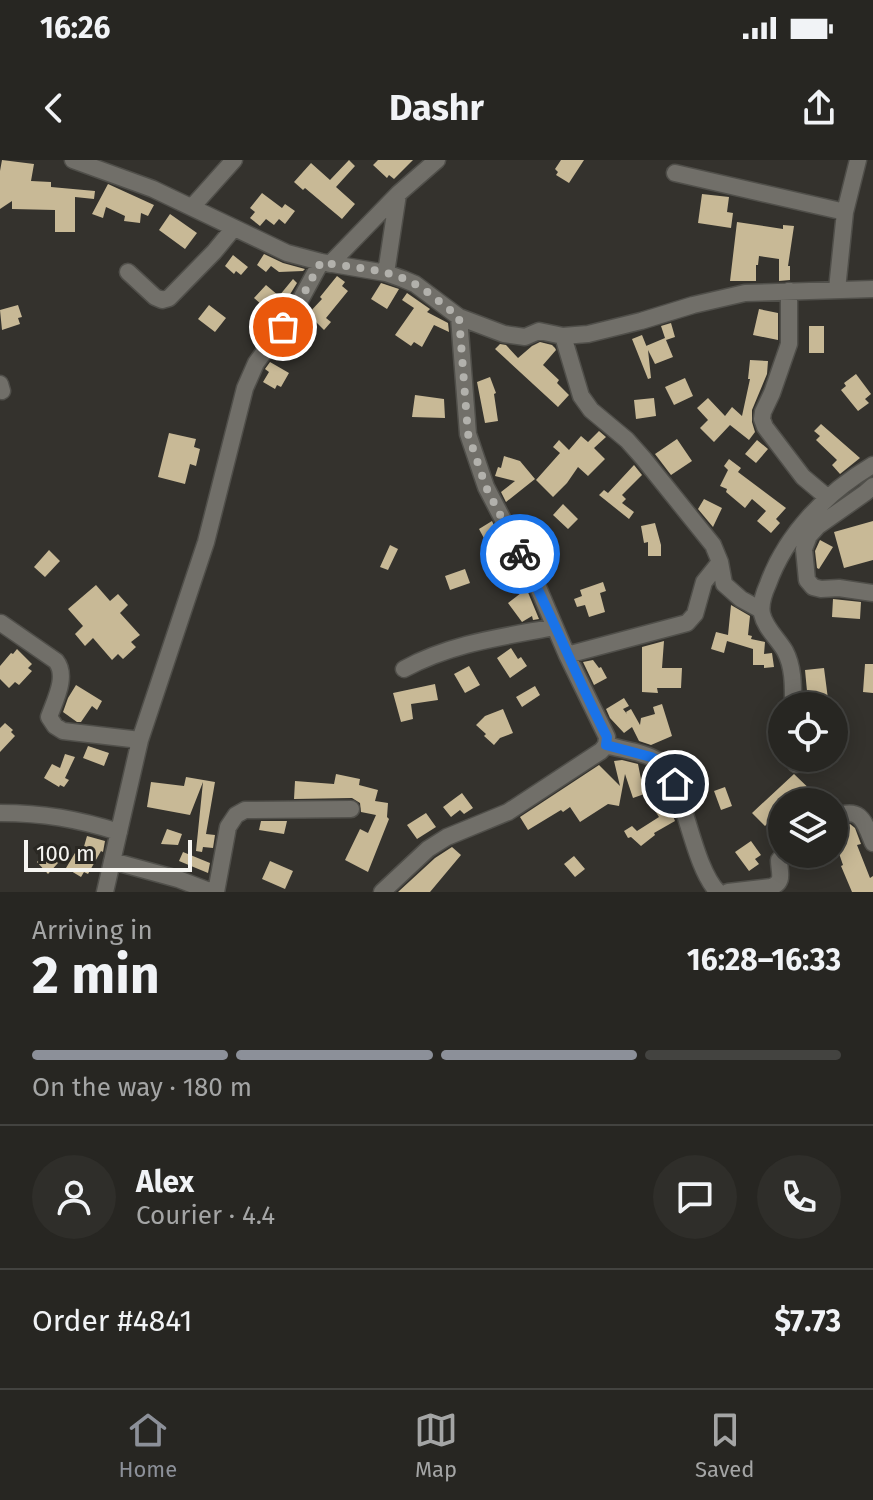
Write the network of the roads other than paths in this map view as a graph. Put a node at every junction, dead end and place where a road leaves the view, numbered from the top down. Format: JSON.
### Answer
{"nodes":[{"id":1,"x":73,"y":160,"type":"edge"},
{"id":2,"x":234,"y":160,"type":"edge"},
{"id":3,"x":437,"y":160,"type":"edge"},
{"id":4,"x":858,"y":160,"type":"edge"},
{"id":5,"x":675,"y":173,"type":"dead end"},
{"id":6,"x":398,"y":194,"type":"junction"},
{"id":7,"x":192,"y":207,"type":"junction"},
{"id":8,"x":845,"y":212,"type":"junction"},
{"id":9,"x":233,"y":229,"type":"junction"},
{"id":10,"x":326,"y":263,"type":"junction"},
{"id":11,"x":128,"y":272,"type":"dead end"},
{"id":12,"x":386,"y":273,"type":"junction"},
{"id":13,"x":837,"y":289,"type":"junction"},
{"id":14,"x":873,"y":289,"type":"edge"},
{"id":15,"x":789,"y":291,"type":"junction"},
{"id":16,"x":459,"y":317,"type":"junction"},
{"id":17,"x":563,"y":336,"type":"junction"},
{"id":18,"x":873,"y":465,"type":"edge"},
{"id":19,"x":873,"y":486,"type":"edge"},
{"id":20,"x":828,"y":498,"type":"junction"},
{"id":21,"x":720,"y":562,"type":"junction"},
{"id":22,"x":873,"y":593,"type":"edge"},
{"id":23,"x":761,"y":610,"type":"junction"},
{"id":24,"x":1,"y":623,"type":"edge"},
{"id":25,"x":555,"y":627,"type":"junction"},
{"id":26,"x":567,"y":655,"type":"junction"},
{"id":27,"x":404,"y":669,"type":"dead end"},
{"id":28,"x":793,"y":692,"type":"edge"},
{"id":29,"x":140,"y":740,"type":"junction"},
{"id":30,"x":606,"y":745,"type":"junction"},
{"id":31,"x":351,"y":809,"type":"dead end"},
{"id":32,"x":0,"y":813,"type":"edge"},
{"id":33,"x":848,"y":813,"type":"edge"},
{"id":34,"x":119,"y":832,"type":"junction"},
{"id":35,"x":873,"y":843,"type":"edge"},
{"id":36,"x":112,"y":861,"type":"junction"},
{"id":37,"x":780,"y":868,"type":"edge"},
{"id":38,"x":105,"y":892,"type":"edge"},
{"id":39,"x":214,"y":892,"type":"edge"},
{"id":40,"x":382,"y":892,"type":"edge"},
{"id":41,"x":718,"y":892,"type":"edge"},
{"id":42,"x":728,"y":892,"type":"edge"}],
"edges":[{"from":1,"to":7,"type":"street"},
{"from":2,"to":7,"type":"street"},
{"from":3,"to":6,"type":"street"},
{"from":4,"to":8,"type":"street"},
{"from":5,"to":8,"type":"street"},
{"from":6,"to":10,"type":"street"},
{"from":6,"to":12,"type":"street"},
{"from":7,"to":9,"type":"street"},
{"from":8,"to":13,"type":"street"},
{"from":9,"to":10,"type":"street"},
{"from":9,"to":11,"type":"street"},
{"from":10,"to":12,"type":"street"},
{"from":10,"to":29,"type":"street"},
{"from":12,"to":16,"type":"street"},
{"from":13,"to":14,"type":"street"},
{"from":13,"to":15,"type":"street"},
{"from":15,"to":17,"type":"street"},
{"from":15,"to":20,"type":"street"},
{"from":16,"to":17,"type":"street"},
{"from":16,"to":25,"type":"street"},
{"from":17,"to":21,"type":"street"},
{"from":18,"to":20,"type":"street"},
{"from":19,"to":22,"type":"street"},
{"from":20,"to":23,"type":"street"},
{"from":21,"to":23,"type":"street"},
{"from":21,"to":26,"type":"street"},
{"from":23,"to":28,"type":"street"},
{"from":24,"to":29,"type":"street"},
{"from":25,"to":26,"type":"street"},
{"from":25,"to":27,"type":"street"},
{"from":26,"to":30,"type":"street"},
{"from":29,"to":34,"type":"street"},
{"from":30,"to":40,"type":"street"},
{"from":30,"to":41,"type":"street"},
{"from":31,"to":39,"type":"street"},
{"from":32,"to":34,"type":"street"},
{"from":33,"to":35,"type":"street"},
{"from":34,"to":36,"type":"street"},
{"from":36,"to":38,"type":"street"},
{"from":36,"to":39,"type":"street"},
{"from":37,"to":42,"type":"street"}]}
